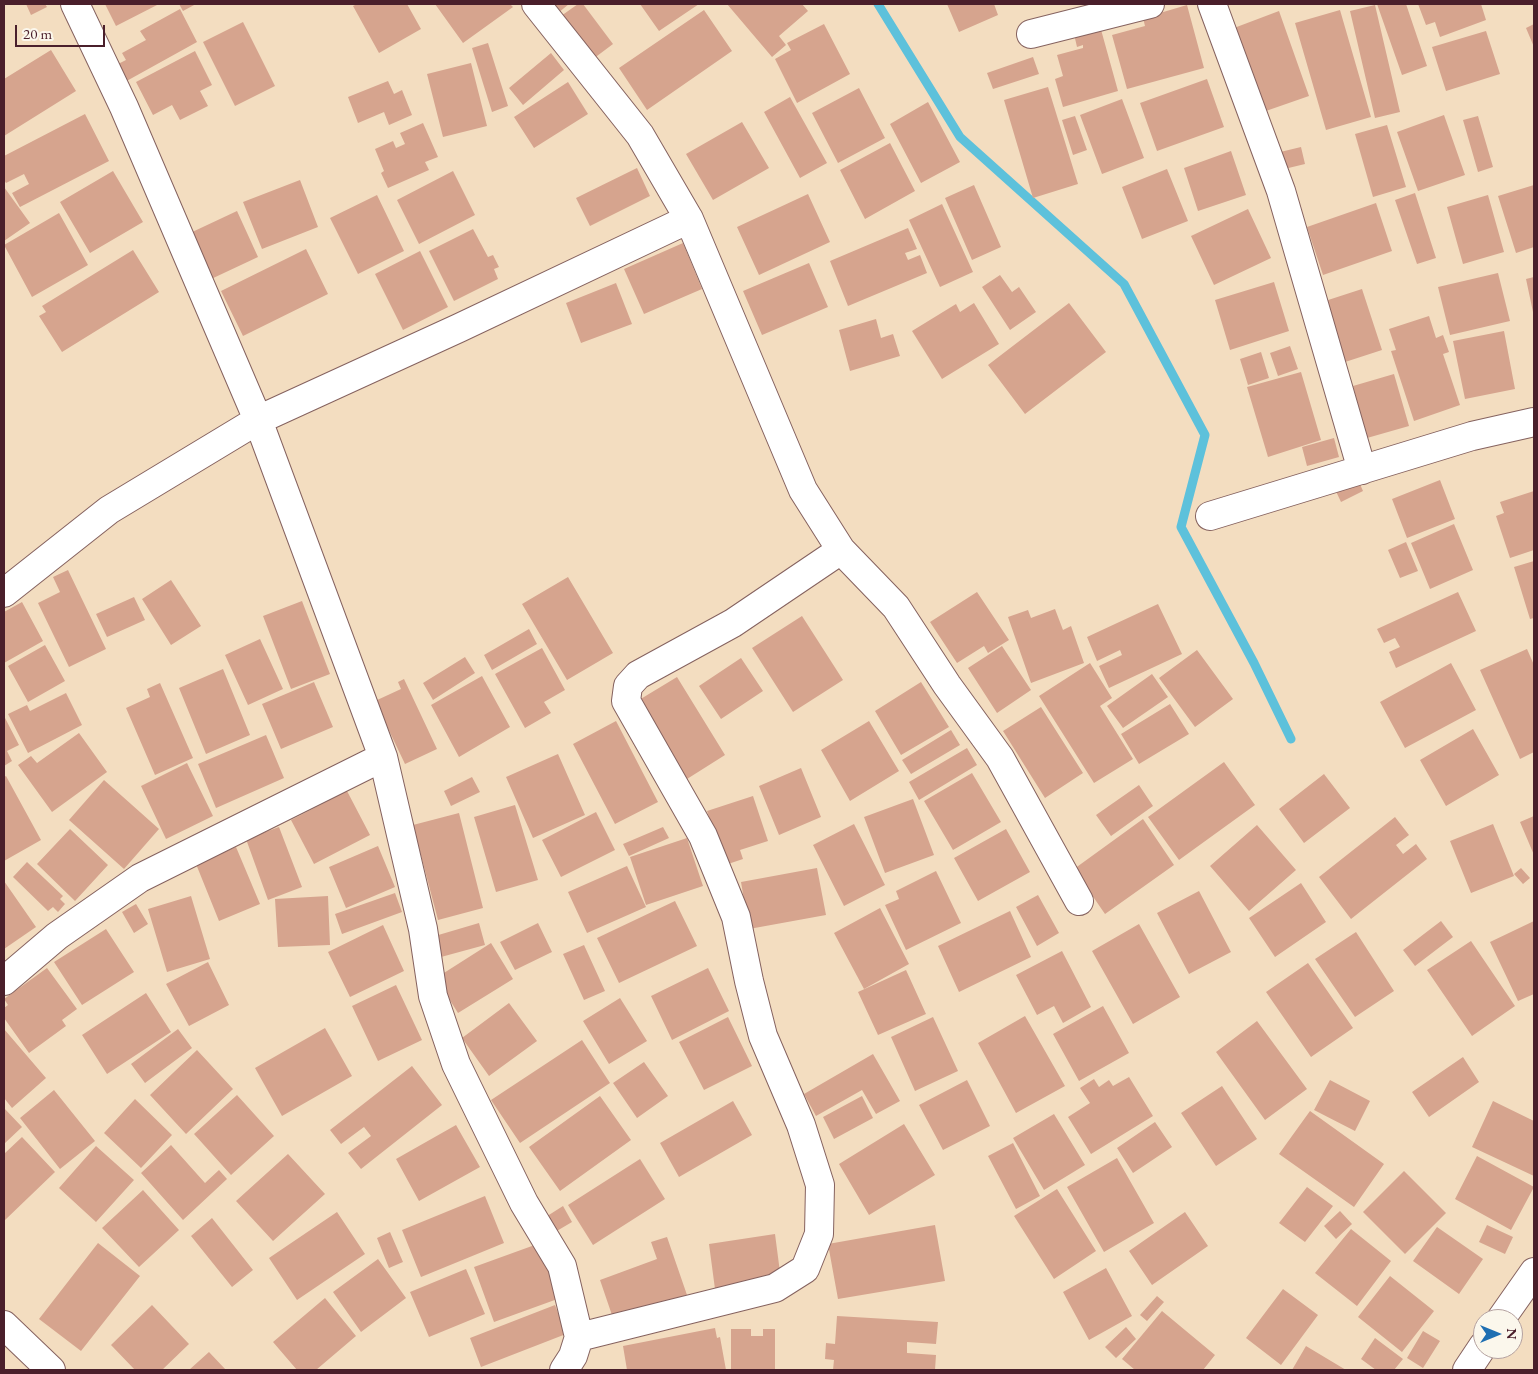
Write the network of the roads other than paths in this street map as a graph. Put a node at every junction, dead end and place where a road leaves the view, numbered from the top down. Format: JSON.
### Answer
{"nodes":[{"id":1,"x":75,"y":4,"type":"edge"},
{"id":2,"x":536,"y":4,"type":"edge"},
{"id":3,"x":1150,"y":4,"type":"edge"},
{"id":4,"x":1212,"y":4,"type":"edge"},
{"id":5,"x":1031,"y":34,"type":"dead end"},
{"id":6,"x":689,"y":219,"type":"junction"},
{"id":7,"x":258,"y":420,"type":"junction"},
{"id":8,"x":1534,"y":422,"type":"edge"},
{"id":9,"x":1362,"y":470,"type":"junction"},
{"id":10,"x":1210,"y":516,"type":"dead end"},
{"id":11,"x":840,"y":550,"type":"junction"},
{"id":12,"x":4,"y":593,"type":"edge"},
{"id":13,"x":383,"y":756,"type":"junction"},
{"id":14,"x":1079,"y":901,"type":"dead end"},
{"id":15,"x":4,"y":981,"type":"edge"},
{"id":16,"x":1534,"y":1272,"type":"edge"},
{"id":17,"x":1508,"y":1309,"type":"edge"},
{"id":18,"x":4,"y":1325,"type":"edge"},
{"id":19,"x":579,"y":1337,"type":"junction"},
{"id":20,"x":1474,"y":1359,"type":"edge"},
{"id":21,"x":51,"y":1370,"type":"edge"},
{"id":22,"x":564,"y":1370,"type":"edge"},
{"id":23,"x":1467,"y":1370,"type":"edge"}],
"edges":[{"from":1,"to":7,"type":"street"},
{"from":2,"to":6,"type":"street"},
{"from":3,"to":5,"type":"street"},
{"from":4,"to":9,"type":"street"},
{"from":6,"to":7,"type":"street"},
{"from":6,"to":11,"type":"street"},
{"from":7,"to":12,"type":"street"},
{"from":7,"to":13,"type":"street"},
{"from":8,"to":9,"type":"street"},
{"from":9,"to":10,"type":"street"},
{"from":11,"to":14,"type":"street"},
{"from":11,"to":19,"type":"street"},
{"from":13,"to":15,"type":"street"},
{"from":13,"to":19,"type":"street"},
{"from":16,"to":17,"type":"street"},
{"from":18,"to":21,"type":"street"},
{"from":19,"to":22,"type":"street"},
{"from":20,"to":23,"type":"street"}]}
